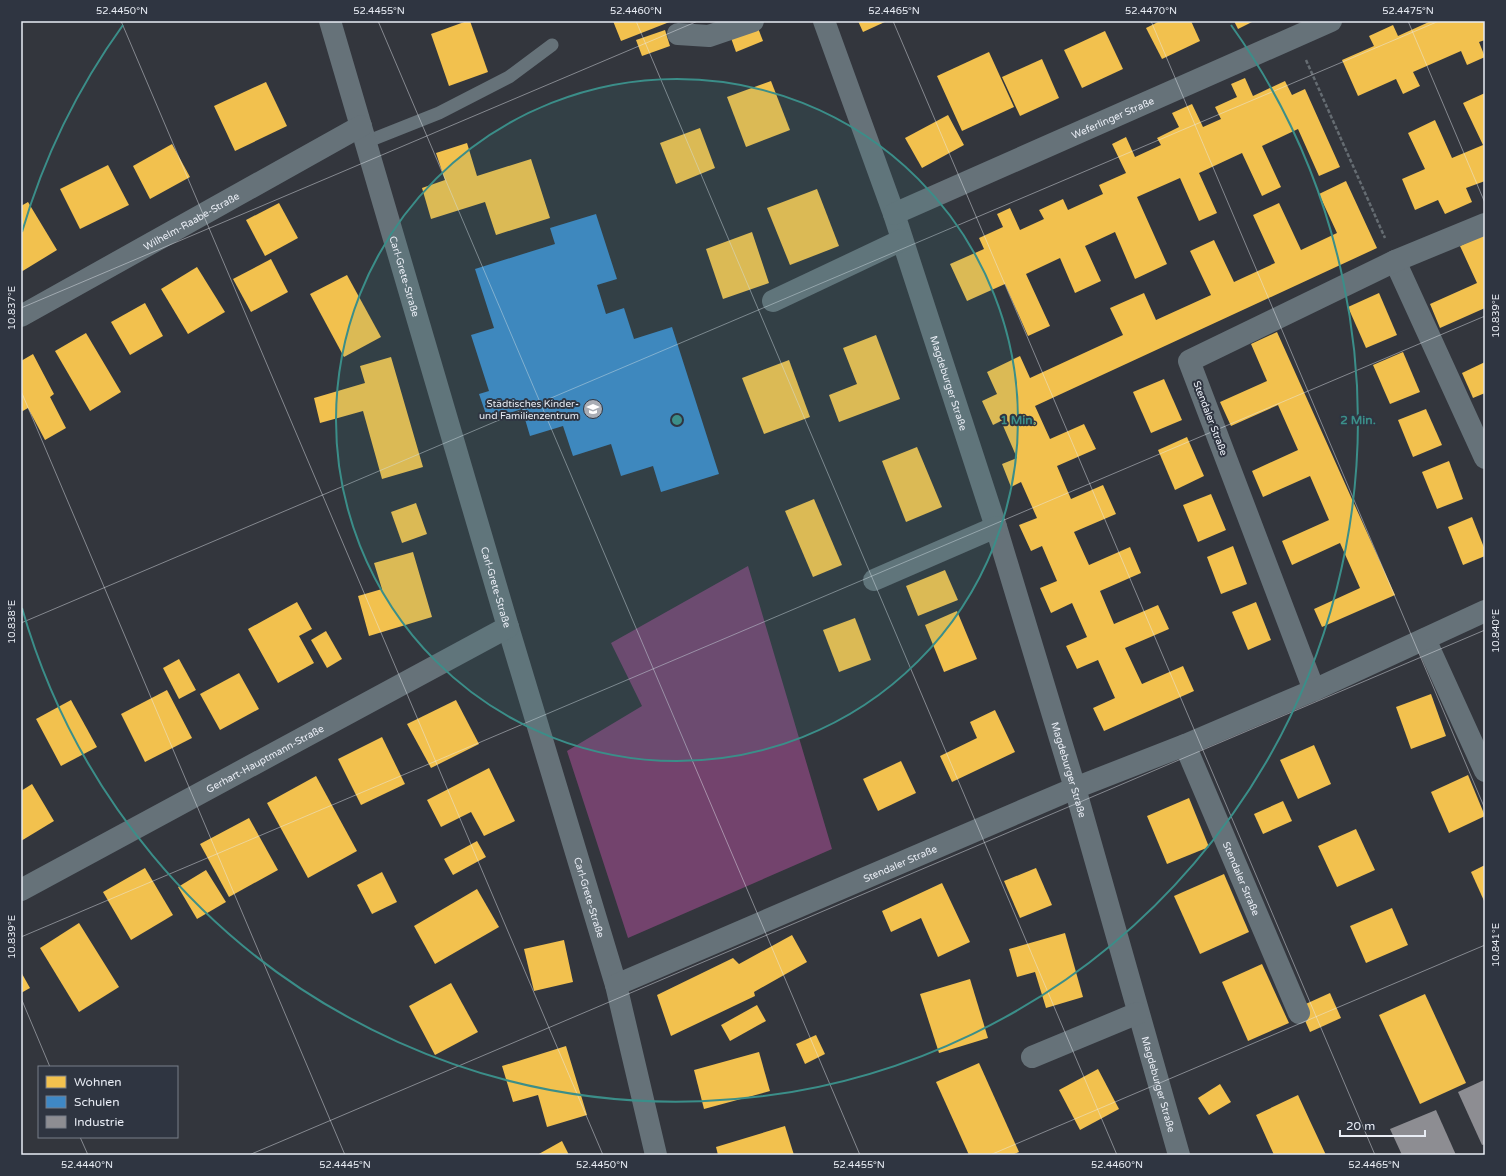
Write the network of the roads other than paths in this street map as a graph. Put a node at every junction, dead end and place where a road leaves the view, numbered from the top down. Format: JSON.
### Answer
{"nodes":[{"id":1,"x":330,"y":21,"type":"edge"},
{"id":2,"x":753,"y":21,"type":"edge"},
{"id":3,"x":824,"y":21,"type":"edge"},
{"id":4,"x":1331,"y":21,"type":"edge"},
{"id":5,"x":678,"y":34,"type":"dead end"},
{"id":6,"x":552,"y":45,"type":"dead end"},
{"id":7,"x":363,"y":134,"type":"junction"},
{"id":8,"x":894,"y":214,"type":"junction"},
{"id":9,"x":1485,"y":224,"type":"edge"},
{"id":10,"x":902,"y":240,"type":"junction"},
{"id":11,"x":1395,"y":261,"type":"junction"},
{"id":12,"x":773,"y":301,"type":"dead end"},
{"id":13,"x":21,"y":316,"type":"edge"},
{"id":14,"x":1485,"y":458,"type":"edge"},
{"id":15,"x":996,"y":526,"type":"junction"},
{"id":16,"x":874,"y":580,"type":"dead end"},
{"id":17,"x":1485,"y":612,"type":"edge"},
{"id":18,"x":508,"y":626,"type":"junction"},
{"id":19,"x":1425,"y":639,"type":"junction"},
{"id":20,"x":1314,"y":690,"type":"junction"},
{"id":21,"x":1185,"y":745,"type":"junction"},
{"id":22,"x":1485,"y":771,"type":"edge"},
{"id":23,"x":1075,"y":788,"type":"junction"},
{"id":24,"x":21,"y":890,"type":"edge"},
{"id":25,"x":616,"y":985,"type":"junction"},
{"id":26,"x":1138,"y":1013,"type":"junction"},
{"id":27,"x":1299,"y":1013,"type":"dead end"},
{"id":28,"x":1032,"y":1057,"type":"dead end"},
{"id":29,"x":656,"y":1155,"type":"edge"},
{"id":30,"x":1179,"y":1155,"type":"edge"}],
"edges":[{"from":1,"to":7,"type":"street","name":"Carl-Grete-Straße"},
{"from":2,"to":5,"type":"street"},
{"from":3,"to":8,"type":"street","name":"Magdeburger Straße"},
{"from":4,"to":8,"type":"street","name":"Weferlinger Straße"},
{"from":6,"to":7,"type":"lane"},
{"from":7,"to":13,"type":"street","name":"Wilhelm-Raabe-Straße"},
{"from":7,"to":18,"type":"street","name":"Carl-Grete-Straße"},
{"from":8,"to":10,"type":"street","name":"Magdeburger Straße"},
{"from":9,"to":11,"type":"street","name":"Stendaler Straße"},
{"from":10,"to":12,"type":"street"},
{"from":10,"to":15,"type":"street","name":"Magdeburger Straße"},
{"from":11,"to":14,"type":"street"},
{"from":11,"to":20,"type":"street","name":"Stendaler Straße"},
{"from":15,"to":16,"type":"street"},
{"from":15,"to":23,"type":"street","name":"Magdeburger Straße"},
{"from":17,"to":19,"type":"street","name":"Stendaler Straße"},
{"from":18,"to":24,"type":"street","name":"Gerhart-Hauptmann-Straße"},
{"from":18,"to":25,"type":"street","name":"Carl-Grete-Straße"},
{"from":19,"to":20,"type":"street","name":"Stendaler Straße"},
{"from":19,"to":22,"type":"street"},
{"from":20,"to":21,"type":"street","name":"Stendaler Straße"},
{"from":21,"to":23,"type":"street","name":"Stendaler Straße"},
{"from":21,"to":27,"type":"street","name":"Stendaler Straße"},
{"from":23,"to":25,"type":"street","name":"Stendaler Straße"},
{"from":23,"to":26,"type":"street","name":"Magdeburger Straße"},
{"from":25,"to":29,"type":"street","name":"Carl-Grete-Straße"},
{"from":26,"to":28,"type":"street"},
{"from":26,"to":30,"type":"street","name":"Magdeburger Straße"}]}
